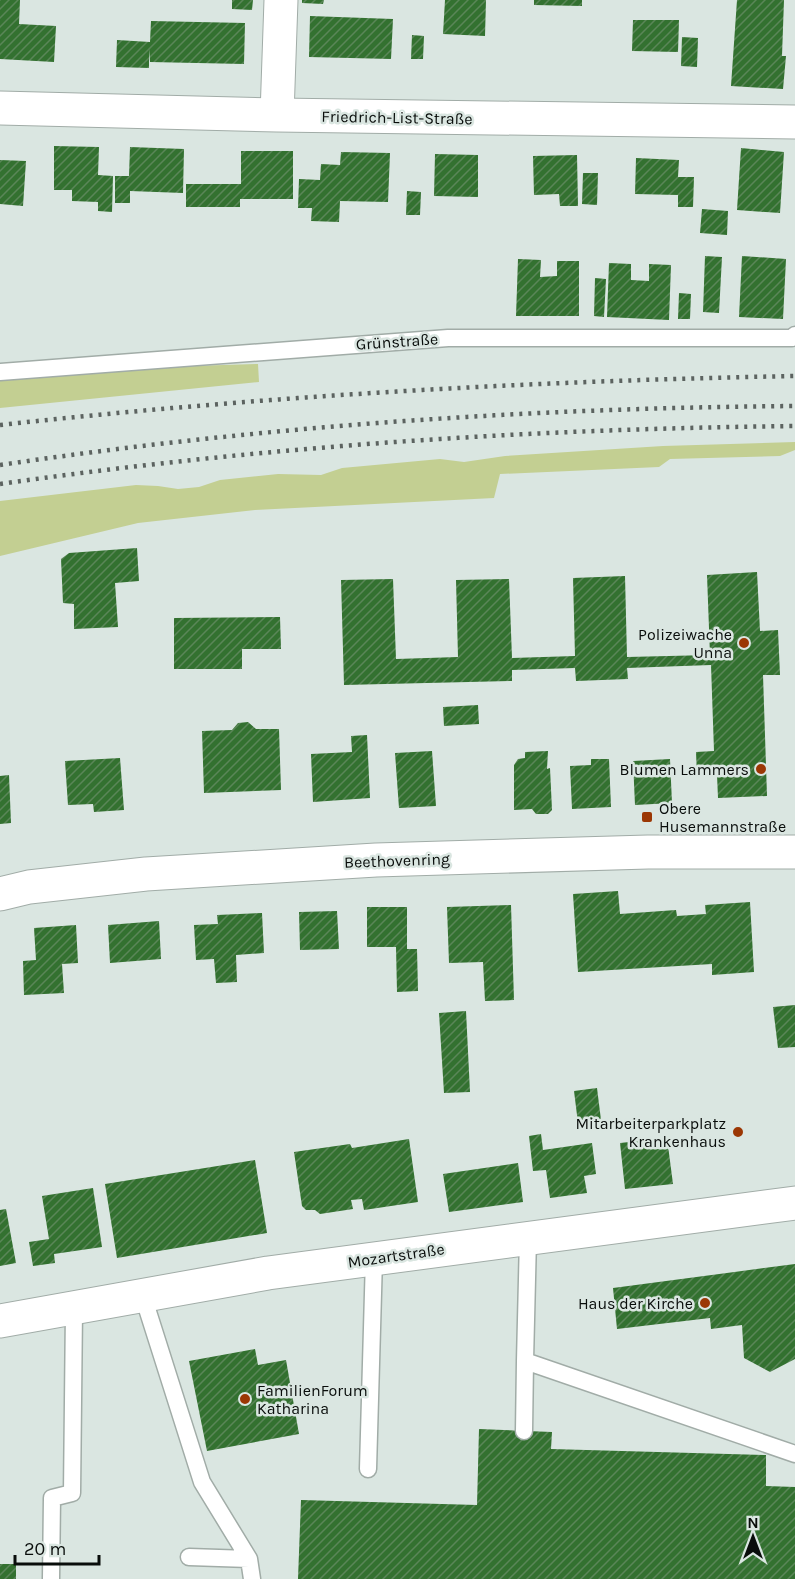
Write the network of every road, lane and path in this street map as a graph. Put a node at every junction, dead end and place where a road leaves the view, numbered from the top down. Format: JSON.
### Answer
{"nodes":[{"id":1,"x":281,"y":0,"type":"edge"},
{"id":2,"x":0,"y":108,"type":"edge"},
{"id":3,"x":277,"y":115,"type":"junction"},
{"id":4,"x":795,"y":122,"type":"edge"},
{"id":5,"x":795,"y":335,"type":"edge"},
{"id":6,"x":0,"y":372,"type":"edge"},
{"id":7,"x":795,"y":852,"type":"edge"},
{"id":8,"x":0,"y":894,"type":"edge"},
{"id":9,"x":789,"y":1204,"type":"edge"},
{"id":10,"x":528,"y":1238,"type":"junction"},
{"id":11,"x":374,"y":1258,"type":"junction"},
{"id":12,"x":143,"y":1296,"type":"junction"},
{"id":13,"x":74,"y":1309,"type":"junction"},
{"id":14,"x":0,"y":1321,"type":"edge"},
{"id":15,"x":525,"y":1361,"type":"junction"},
{"id":16,"x":524,"y":1431,"type":"dead end"},
{"id":17,"x":795,"y":1454,"type":"edge"},
{"id":18,"x":368,"y":1469,"type":"dead end"},
{"id":19,"x":189,"y":1557,"type":"dead end"},
{"id":20,"x":249,"y":1559,"type":"junction"},
{"id":21,"x":51,"y":1579,"type":"edge"},
{"id":22,"x":252,"y":1579,"type":"edge"}],
"edges":[{"from":1,"to":3,"type":"street"},
{"from":2,"to":3,"type":"street","name":"Friedrich-List-Straße"},
{"from":3,"to":4,"type":"street","name":"Friedrich-List-Straße"},
{"from":5,"to":6,"type":"lane","name":"Grünstraße"},
{"from":7,"to":8,"type":"street","name":"Beethovenring"},
{"from":9,"to":10,"type":"street","name":"Mozartstraße"},
{"from":10,"to":11,"type":"street","name":"Mozartstraße"},
{"from":10,"to":15,"type":"lane"},
{"from":11,"to":12,"type":"street","name":"Mozartstraße"},
{"from":11,"to":18,"type":"lane"},
{"from":12,"to":13,"type":"street","name":"Mozartstraße"},
{"from":12,"to":20,"type":"lane"},
{"from":13,"to":14,"type":"street","name":"Mozartstraße"},
{"from":13,"to":21,"type":"lane"},
{"from":15,"to":16,"type":"lane"},
{"from":15,"to":17,"type":"lane"},
{"from":19,"to":20,"type":"lane"},
{"from":20,"to":22,"type":"lane"}]}
